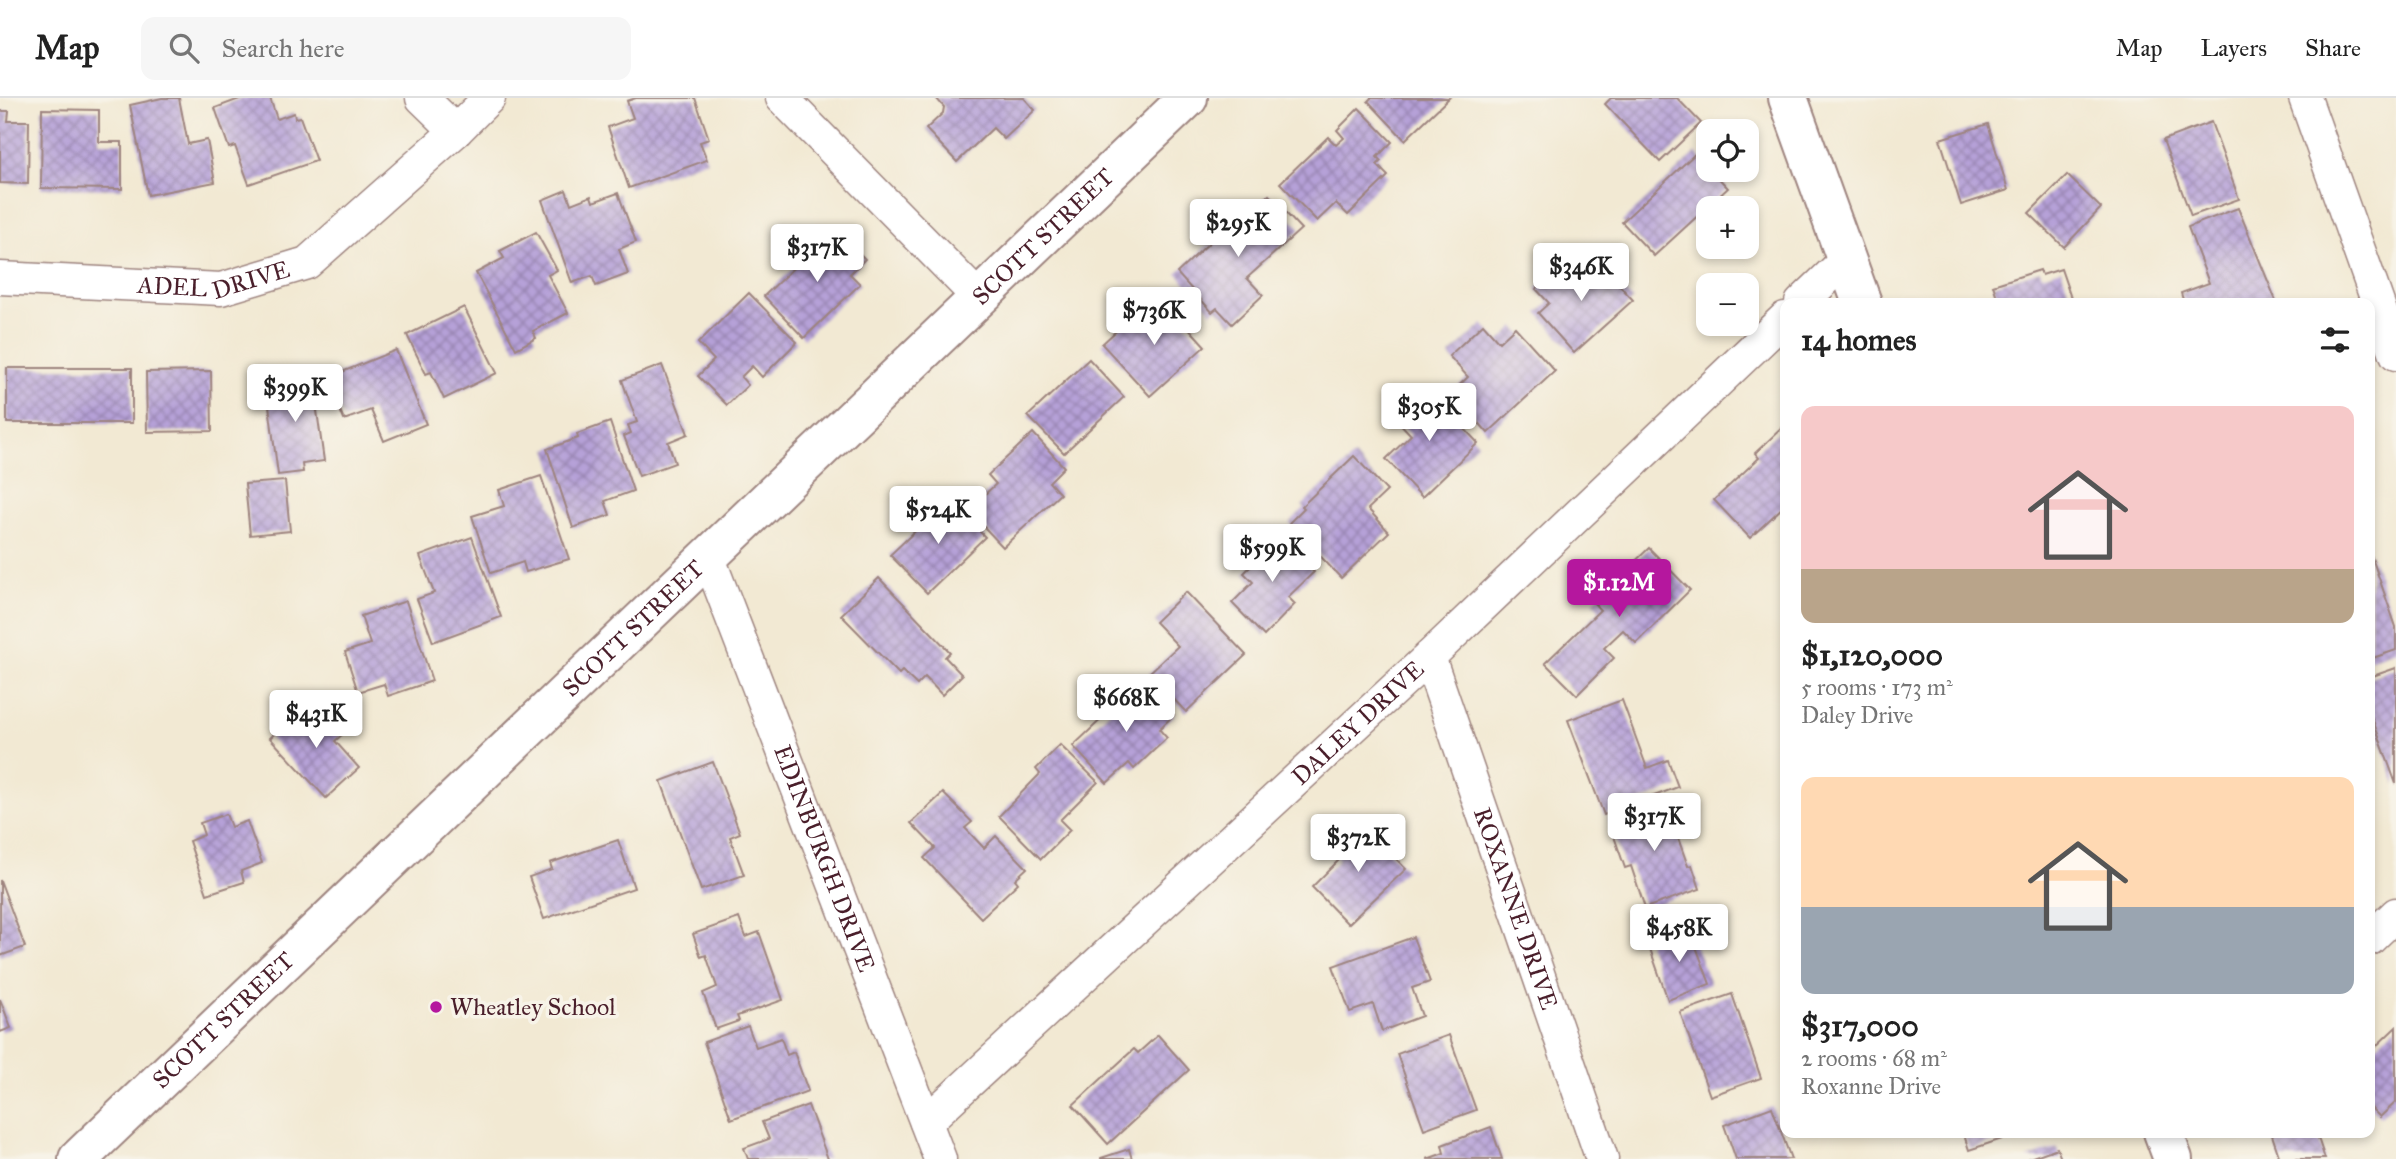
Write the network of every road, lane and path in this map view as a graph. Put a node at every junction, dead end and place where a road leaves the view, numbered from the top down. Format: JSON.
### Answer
{"nodes":[{"id":1,"x":422,"y":98,"type":"edge"},
{"id":2,"x":489,"y":98,"type":"edge"},
{"id":3,"x":782,"y":98,"type":"edge"},
{"id":4,"x":1188,"y":98,"type":"edge"},
{"id":5,"x":1788,"y":98,"type":"edge"},
{"id":6,"x":2305,"y":98,"type":"edge"},
{"id":7,"x":456,"y":131,"type":"junction"},
{"id":8,"x":1846,"y":260,"type":"junction"},
{"id":9,"x":0,"y":278,"type":"edge"},
{"id":10,"x":979,"y":298,"type":"junction"},
{"id":11,"x":1806,"y":298,"type":"edge"},
{"id":12,"x":1860,"y":298,"type":"edge"},
{"id":13,"x":1780,"y":323,"type":"edge"},
{"id":14,"x":2396,"y":354,"type":"edge"},
{"id":15,"x":708,"y":556,"type":"junction"},
{"id":16,"x":1429,"y":657,"type":"junction"},
{"id":17,"x":2396,"y":914,"type":"edge"},
{"id":18,"x":2375,"y":934,"type":"edge"},
{"id":19,"x":926,"y":1122,"type":"junction"},
{"id":20,"x":2165,"y":1138,"type":"edge"},
{"id":21,"x":78,"y":1159,"type":"edge"},
{"id":22,"x":940,"y":1159,"type":"edge"},
{"id":23,"x":1602,"y":1159,"type":"edge"},
{"id":24,"x":2173,"y":1159,"type":"edge"}],
"edges":[{"from":1,"to":7,"type":"street"},
{"from":2,"to":7,"type":"street","name":"ADEL DRIVE"},
{"from":3,"to":10,"type":"street"},
{"from":4,"to":10,"type":"main road","name":"SCOTT STREET"},
{"from":5,"to":8,"type":"main road"},
{"from":6,"to":14,"type":"street"},
{"from":7,"to":9,"type":"street","name":"ADEL DRIVE"},
{"from":8,"to":11,"type":"street"},
{"from":8,"to":12,"type":"main road"},
{"from":10,"to":15,"type":"main road","name":"SCOTT STREET"},
{"from":13,"to":16,"type":"street","name":"DALEY DRIVE"},
{"from":15,"to":19,"type":"street","name":"EDINBURGH DRIVE"},
{"from":15,"to":21,"type":"main road","name":"SCOTT STREET"},
{"from":16,"to":19,"type":"street","name":"DALEY DRIVE"},
{"from":16,"to":23,"type":"street","name":"ROXANNE DRIVE"},
{"from":17,"to":18,"type":"street"},
{"from":19,"to":22,"type":"street","name":"EDINBURGH DRIVE"},
{"from":20,"to":24,"type":"main road"}]}
